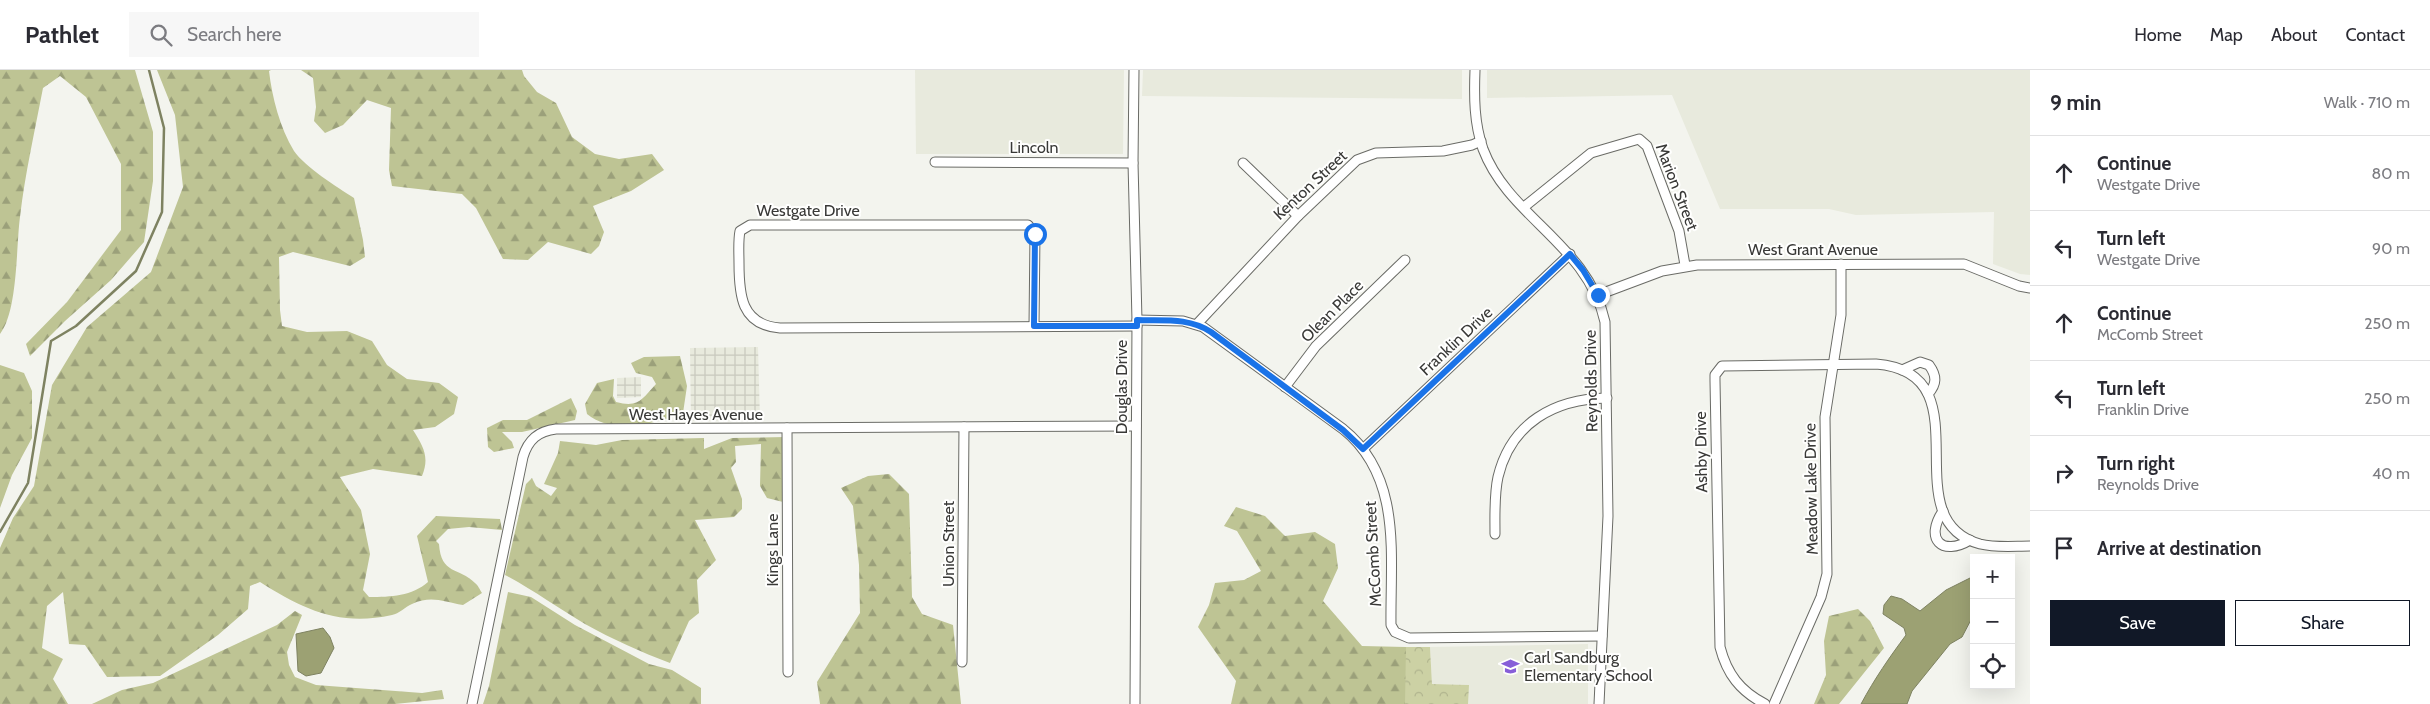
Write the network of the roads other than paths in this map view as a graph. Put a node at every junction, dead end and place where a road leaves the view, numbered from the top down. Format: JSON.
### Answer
{"nodes":[{"id":1,"x":1134,"y":70,"type":"edge"},
{"id":2,"x":1475,"y":70,"type":"edge"},
{"id":3,"x":1481,"y":141,"type":"junction"},
{"id":4,"x":935,"y":162,"type":"dead end"},
{"id":5,"x":1133,"y":163,"type":"junction"},
{"id":6,"x":1243,"y":163,"type":"dead end"},
{"id":7,"x":1524,"y":207,"type":"junction"},
{"id":8,"x":1298,"y":216,"type":"junction"},
{"id":9,"x":1570,"y":254,"type":"junction"},
{"id":10,"x":1405,"y":260,"type":"dead end"},
{"id":11,"x":1841,"y":264,"type":"junction"},
{"id":12,"x":1686,"y":265,"type":"junction"},
{"id":13,"x":2030,"y":288,"type":"edge"},
{"id":14,"x":1598,"y":295,"type":"junction"},
{"id":15,"x":1137,"y":323,"type":"junction"},
{"id":16,"x":1197,"y":324,"type":"junction"},
{"id":17,"x":1034,"y":326,"type":"junction"},
{"id":18,"x":1833,"y":364,"type":"junction"},
{"id":19,"x":1902,"y":370,"type":"junction"},
{"id":20,"x":1285,"y":386,"type":"junction"},
{"id":21,"x":1928,"y":394,"type":"junction"},
{"id":22,"x":1607,"y":398,"type":"junction"},
{"id":23,"x":1136,"y":426,"type":"junction"},
{"id":24,"x":964,"y":427,"type":"junction"},
{"id":25,"x":787,"y":428,"type":"junction"},
{"id":26,"x":1363,"y":449,"type":"junction"},
{"id":27,"x":1942,"y":511,"type":"junction"},
{"id":28,"x":1495,"y":534,"type":"dead end"},
{"id":29,"x":1970,"y":540,"type":"junction"},
{"id":30,"x":2030,"y":546,"type":"edge"},
{"id":31,"x":1602,"y":636,"type":"junction"},
{"id":32,"x":962,"y":662,"type":"dead end"},
{"id":33,"x":788,"y":672,"type":"dead end"},
{"id":34,"x":472,"y":704,"type":"edge"},
{"id":35,"x":1135,"y":704,"type":"edge"},
{"id":36,"x":1599,"y":704,"type":"edge"},
{"id":37,"x":1765,"y":704,"type":"edge"},
{"id":38,"x":1774,"y":704,"type":"edge"}],
"edges":[{"from":1,"to":5,"type":"street","name":"Douglas Drive"},
{"from":2,"to":3,"type":"street","name":"Reynolds Drive"},
{"from":3,"to":7,"type":"street","name":"Reynolds Drive"},
{"from":3,"to":8,"type":"street","name":"Kenton Street"},
{"from":4,"to":5,"type":"street","name":"Lincoln"},
{"from":5,"to":15,"type":"street","name":"Douglas Drive"},
{"from":6,"to":8,"type":"street"},
{"from":7,"to":9,"type":"street","name":"Reynolds Drive"},
{"from":7,"to":12,"type":"street","name":"Marion Street"},
{"from":8,"to":16,"type":"street","name":"Kenton Street"},
{"from":9,"to":14,"type":"street","name":"Reynolds Drive"},
{"from":9,"to":26,"type":"street","name":"Franklin Drive"},
{"from":10,"to":20,"type":"street","name":"Olean Place"},
{"from":11,"to":12,"type":"street","name":"West Grant Avenue"},
{"from":11,"to":13,"type":"street","name":"West Grant Avenue"},
{"from":11,"to":18,"type":"street","name":"Meadow Lake Drive"},
{"from":12,"to":14,"type":"street","name":"West Grant Avenue"},
{"from":14,"to":22,"type":"street","name":"Reynolds Drive"},
{"from":15,"to":16,"type":"street","name":"McComb Street"},
{"from":15,"to":17,"type":"street","name":"Westgate Drive"},
{"from":15,"to":23,"type":"street","name":"Douglas Drive"},
{"from":16,"to":20,"type":"street","name":"McComb Street"},
{"from":17,"to":17,"type":"street","name":"Westgate Drive"},
{"from":18,"to":19,"type":"street","name":"Ashby Drive"},
{"from":18,"to":37,"type":"street","name":"Ashby Drive"},
{"from":18,"to":38,"type":"street","name":"Meadow Lake Drive"},
{"from":19,"to":21,"type":"street","name":"Ashby Drive"},
{"from":19,"to":21,"type":"street","name":"Ashby Drive"},
{"from":20,"to":26,"type":"street","name":"McComb Street"},
{"from":21,"to":27,"type":"street","name":"Ashby Drive"},
{"from":22,"to":28,"type":"street"},
{"from":22,"to":31,"type":"street","name":"Reynolds Drive"},
{"from":23,"to":24,"type":"street","name":"West Hayes Avenue"},
{"from":23,"to":35,"type":"street","name":"Douglas Drive"},
{"from":24,"to":25,"type":"street","name":"West Hayes Avenue"},
{"from":24,"to":32,"type":"street","name":"Union Street"},
{"from":25,"to":33,"type":"street","name":"Kings Lane"},
{"from":25,"to":34,"type":"street","name":"West Hayes Avenue"},
{"from":26,"to":31,"type":"street","name":"McComb Street"},
{"from":27,"to":29,"type":"street","name":"Ashby Drive"},
{"from":27,"to":29,"type":"street","name":"Ashby Drive"},
{"from":29,"to":30,"type":"street","name":"Ashby Drive"},
{"from":31,"to":36,"type":"street","name":"Reynolds Drive"}]}
